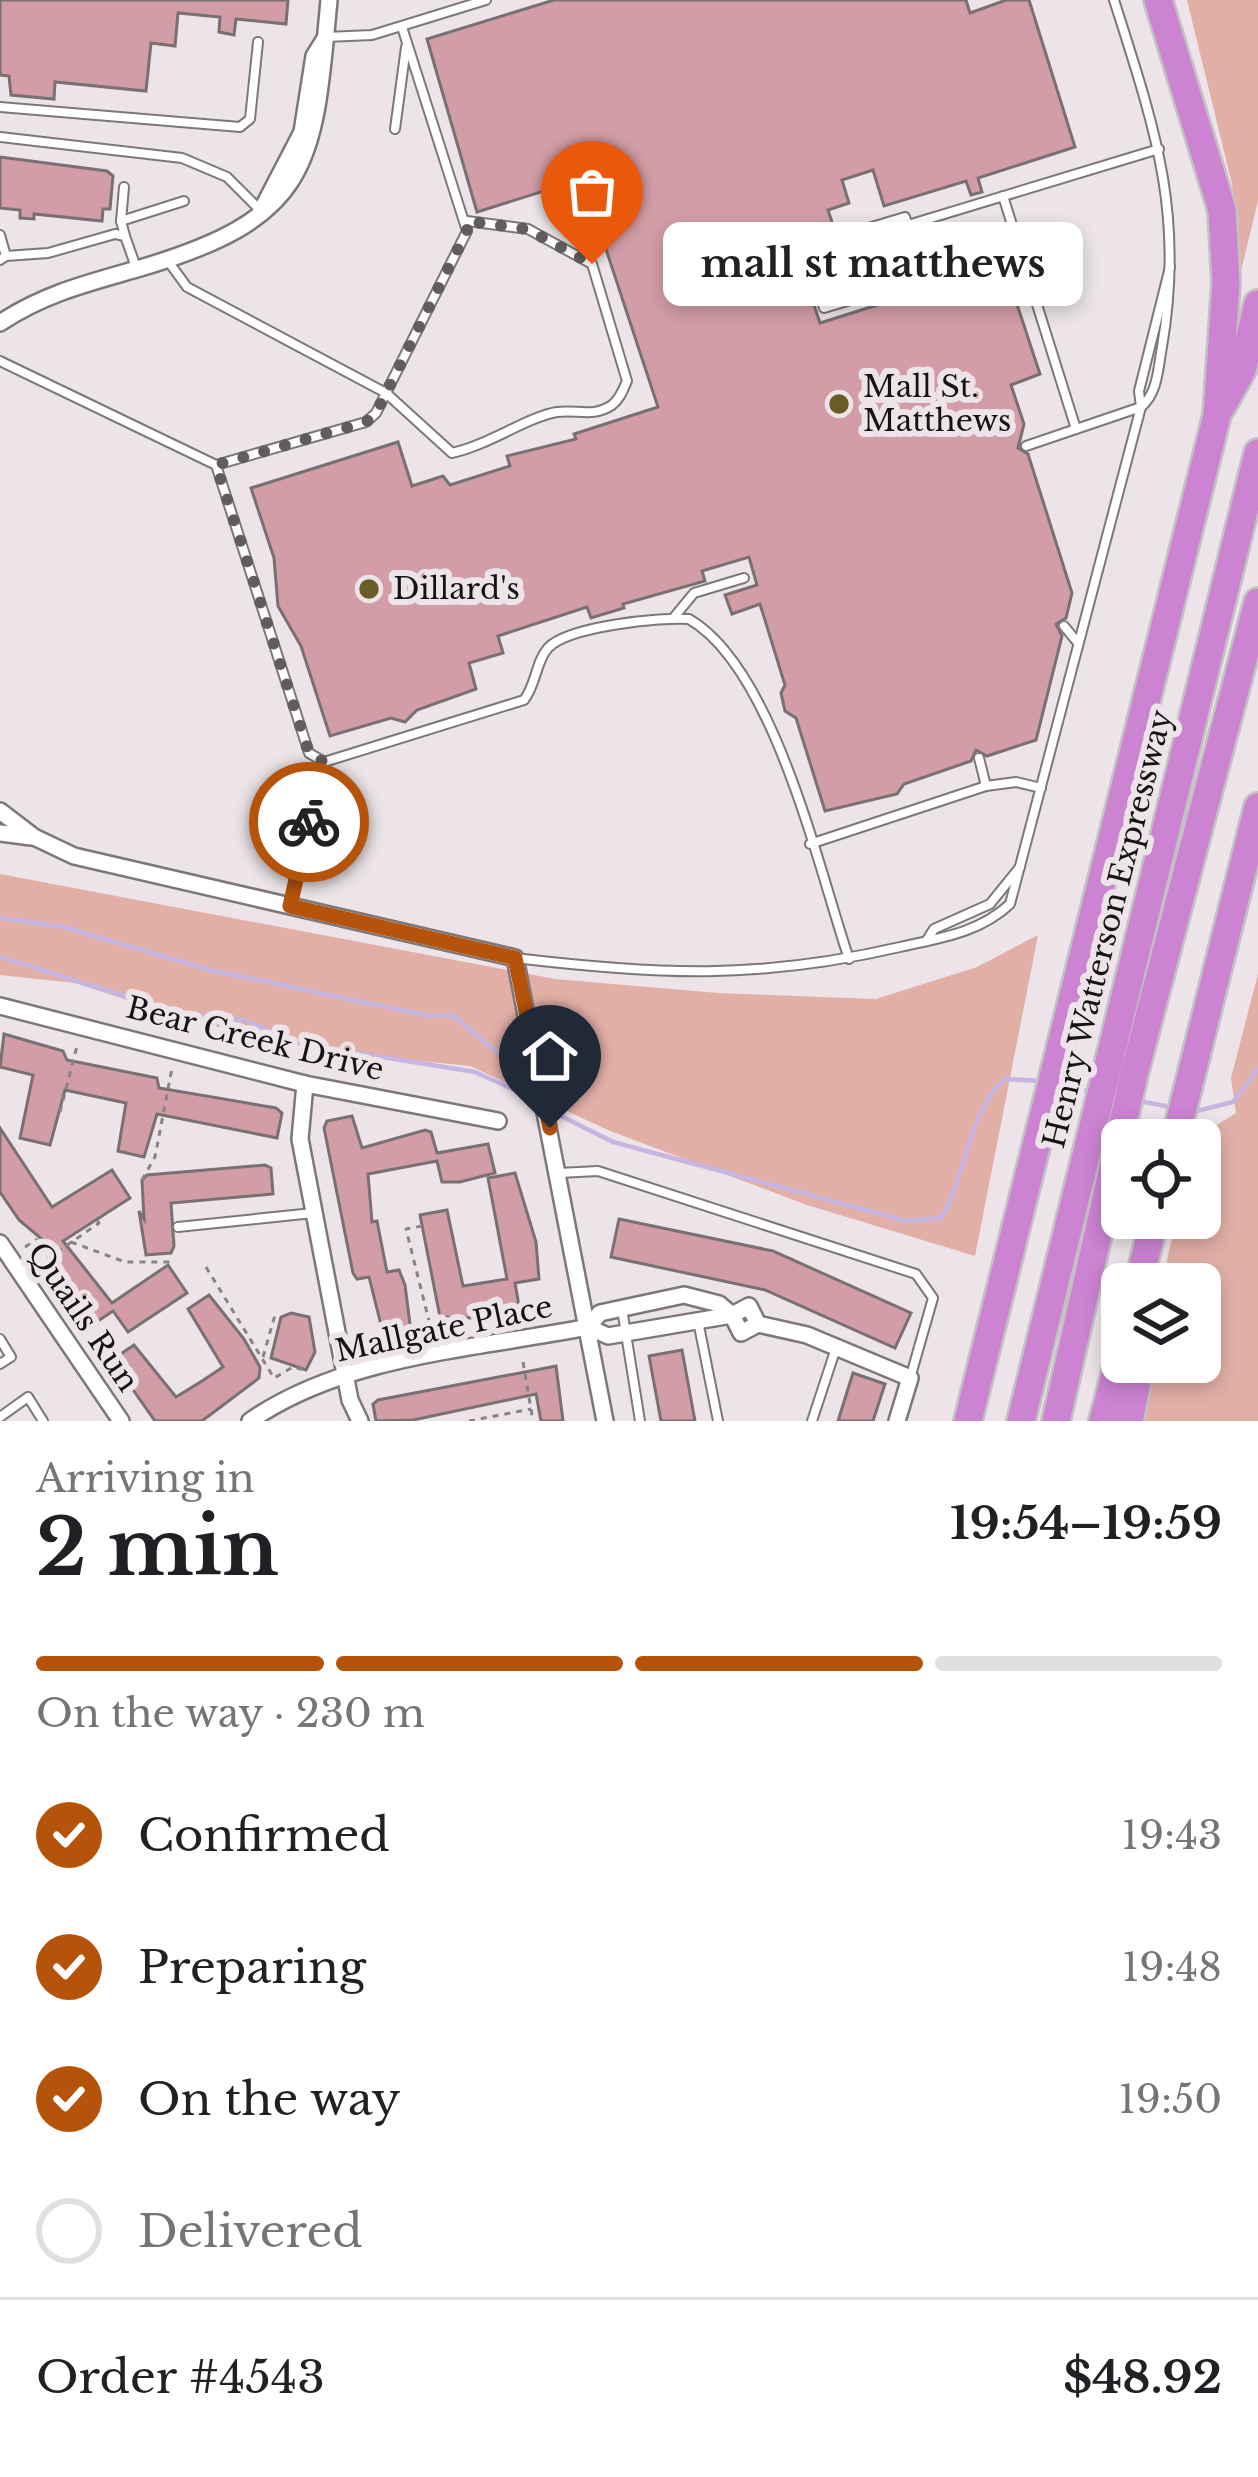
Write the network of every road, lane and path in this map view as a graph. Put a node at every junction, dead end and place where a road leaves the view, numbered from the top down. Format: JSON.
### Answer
{"nodes":[{"id":1,"x":329,"y":0,"type":"edge"},
{"id":2,"x":486,"y":0,"type":"edge"},
{"id":3,"x":1114,"y":0,"type":"edge"},
{"id":4,"x":1158,"y":0,"type":"edge"},
{"id":5,"x":1173,"y":0,"type":"edge"},
{"id":6,"x":402,"y":27,"type":"junction"},
{"id":7,"x":326,"y":37,"type":"junction"},
{"id":8,"x":258,"y":42,"type":"dead end"},
{"id":9,"x":407,"y":43,"type":"junction"},
{"id":10,"x":0,"y":106,"type":"edge"},
{"id":11,"x":395,"y":129,"type":"dead end"},
{"id":12,"x":0,"y":137,"type":"edge"},
{"id":13,"x":1159,"y":149,"type":"junction"},
{"id":14,"x":1210,"y":158,"type":"junction"},
{"id":15,"x":124,"y":187,"type":"dead end"},
{"id":16,"x":1003,"y":196,"type":"junction"},
{"id":17,"x":184,"y":202,"type":"dead end"},
{"id":18,"x":261,"y":211,"type":"junction"},
{"id":19,"x":122,"y":221,"type":"junction"},
{"id":20,"x":467,"y":221,"type":"junction"},
{"id":21,"x":908,"y":225,"type":"junction"},
{"id":22,"x":0,"y":235,"type":"edge"},
{"id":23,"x":125,"y":236,"type":"junction"},
{"id":24,"x":3,"y":258,"type":"edge"},
{"id":25,"x":168,"y":260,"type":"junction"},
{"id":26,"x":136,"y":269,"type":"junction"},
{"id":27,"x":1258,"y":304,"type":"edge"},
{"id":28,"x":0,"y":322,"type":"edge"},
{"id":29,"x":0,"y":362,"type":"edge"},
{"id":30,"x":386,"y":393,"type":"junction"},
{"id":31,"x":1142,"y":407,"type":"junction"},
{"id":32,"x":1217,"y":415,"type":"junction"},
{"id":33,"x":1076,"y":429,"type":"junction"},
{"id":34,"x":1026,"y":446,"type":"dead end"},
{"id":35,"x":1258,"y":453,"type":"edge"},
{"id":36,"x":216,"y":465,"type":"junction"},
{"id":37,"x":744,"y":578,"type":"dead end"},
{"id":38,"x":1258,"y":602,"type":"edge"},
{"id":39,"x":674,"y":618,"type":"junction"},
{"id":40,"x":1064,"y":626,"type":"dead end"},
{"id":41,"x":1079,"y":644,"type":"junction"},
{"id":42,"x":979,"y":758,"type":"dead end"},
{"id":43,"x":324,"y":762,"type":"junction"},
{"id":44,"x":986,"y":786,"type":"junction"},
{"id":45,"x":1041,"y":788,"type":"junction"},
{"id":46,"x":1258,"y":807,"type":"edge"},
{"id":47,"x":0,"y":811,"type":"edge"},
{"id":48,"x":0,"y":822,"type":"edge"},
{"id":49,"x":0,"y":833,"type":"edge"},
{"id":50,"x":28,"y":833,"type":"junction"},
{"id":51,"x":810,"y":844,"type":"junction"},
{"id":52,"x":290,"y":906,"type":"junction"},
{"id":53,"x":515,"y":958,"type":"junction"},
{"id":54,"x":849,"y":959,"type":"junction"},
{"id":55,"x":0,"y":1006,"type":"edge"},
{"id":56,"x":77,"y":1046,"type":"dead end"},
{"id":57,"x":176,"y":1048,"type":"junction"},
{"id":58,"x":1121,"y":1071,"type":"junction"},
{"id":59,"x":305,"y":1084,"type":"junction"},
{"id":60,"x":160,"y":1085,"type":"dead end"},
{"id":61,"x":169,"y":1086,"type":"junction"},
{"id":62,"x":60,"y":1112,"type":"dead end"},
{"id":63,"x":1110,"y":1119,"type":"edge"},
{"id":64,"x":1182,"y":1119,"type":"edge"},
{"id":65,"x":498,"y":1121,"type":"dead end"},
{"id":66,"x":1101,"y":1150,"type":"edge"},
{"id":67,"x":1101,"y":1168,"type":"edge"},
{"id":68,"x":559,"y":1173,"type":"junction"},
{"id":69,"x":142,"y":1180,"type":"dead end"},
{"id":70,"x":314,"y":1213,"type":"junction"},
{"id":71,"x":96,"y":1219,"type":"dead end"},
{"id":72,"x":422,"y":1226,"type":"dead end"},
{"id":73,"x":178,"y":1227,"type":"dead end"},
{"id":74,"x":38,"y":1239,"type":"dead end"},
{"id":75,"x":71,"y":1242,"type":"junction"},
{"id":76,"x":0,"y":1243,"type":"edge"},
{"id":77,"x":59,"y":1251,"type":"junction"},
{"id":78,"x":172,"y":1262,"type":"dead end"},
{"id":79,"x":37,"y":1266,"type":"dead end"},
{"id":80,"x":206,"y":1268,"type":"dead end"},
{"id":81,"x":1003,"y":1284,"type":"junction"},
{"id":82,"x":622,"y":1307,"type":"junction"},
{"id":83,"x":275,"y":1315,"type":"dead end"},
{"id":84,"x":732,"y":1316,"type":"junction"},
{"id":85,"x":698,"y":1319,"type":"junction"},
{"id":86,"x":588,"y":1327,"type":"junction"},
{"id":87,"x":431,"y":1329,"type":"dead end"},
{"id":88,"x":626,"y":1332,"type":"junction"},
{"id":89,"x":0,"y":1339,"type":"edge"},
{"id":90,"x":837,"y":1347,"type":"junction"},
{"id":91,"x":262,"y":1359,"type":"junction"},
{"id":92,"x":523,"y":1362,"type":"dead end"},
{"id":93,"x":0,"y":1364,"type":"edge"},
{"id":94,"x":308,"y":1371,"type":"dead end"},
{"id":95,"x":344,"y":1374,"type":"junction"},
{"id":96,"x":910,"y":1378,"type":"junction"},
{"id":97,"x":1113,"y":1383,"type":"edge"},
{"id":98,"x":1137,"y":1383,"type":"edge"},
{"id":99,"x":530,"y":1409,"type":"junction"},
{"id":100,"x":0,"y":1417,"type":"edge"},
{"id":101,"x":43,"y":1421,"type":"edge"},
{"id":102,"x":121,"y":1421,"type":"edge"},
{"id":103,"x":250,"y":1421,"type":"edge"},
{"id":104,"x":360,"y":1421,"type":"edge"},
{"id":105,"x":469,"y":1421,"type":"edge"},
{"id":106,"x":533,"y":1421,"type":"edge"},
{"id":107,"x":605,"y":1421,"type":"edge"},
{"id":108,"x":640,"y":1421,"type":"edge"},
{"id":109,"x":718,"y":1421,"type":"edge"},
{"id":110,"x":812,"y":1421,"type":"edge"},
{"id":111,"x":897,"y":1421,"type":"edge"},
{"id":112,"x":951,"y":1421,"type":"edge"},
{"id":113,"x":968,"y":1421,"type":"edge"},
{"id":114,"x":1022,"y":1421,"type":"edge"},
{"id":115,"x":1056,"y":1421,"type":"edge"},
{"id":116,"x":1103,"y":1421,"type":"edge"},
{"id":117,"x":1129,"y":1421,"type":"edge"}],
"edges":[{"from":1,"to":7,"type":"street"},
{"from":2,"to":6,"type":"lane"},
{"from":3,"to":13,"type":"lane"},
{"from":4,"to":14,"type":"highway"},
{"from":5,"to":14,"type":"highway"},
{"from":6,"to":7,"type":"lane"},
{"from":6,"to":9,"type":"lane"},
{"from":7,"to":18,"type":"street"},
{"from":8,"to":10,"type":"lane"},
{"from":9,"to":11,"type":"lane"},
{"from":9,"to":20,"type":"lane"},
{"from":12,"to":18,"type":"lane"},
{"from":13,"to":16,"type":"lane"},
{"from":13,"to":31,"type":"lane"},
{"from":14,"to":32,"type":"highway"},
{"from":15,"to":19,"type":"lane"},
{"from":16,"to":21,"type":"lane"},
{"from":16,"to":33,"type":"lane"},
{"from":17,"to":19,"type":"lane"},
{"from":18,"to":25,"type":"street"},
{"from":19,"to":23,"type":"lane"},
{"from":20,"to":30,"type":"lane"},
{"from":20,"to":30,"type":"lane"},
{"from":21,"to":21,"type":"lane"},
{"from":22,"to":24,"type":"lane"},
{"from":23,"to":24,"type":"lane"},
{"from":23,"to":26,"type":"lane"},
{"from":25,"to":26,"type":"street"},
{"from":25,"to":30,"type":"lane"},
{"from":26,"to":28,"type":"street"},
{"from":27,"to":32,"type":"highway"},
{"from":29,"to":36,"type":"lane"},
{"from":30,"to":36,"type":"lane"},
{"from":31,"to":33,"type":"lane"},
{"from":31,"to":41,"type":"lane"},
{"from":32,"to":81,"type":"highway"},
{"from":33,"to":34,"type":"lane"},
{"from":35,"to":58,"type":"highway","name":"Henry Watterson Expressway"},
{"from":36,"to":43,"type":"lane"},
{"from":37,"to":39,"type":"lane"},
{"from":38,"to":58,"type":"highway","name":"Henry Watterson Expressway"},
{"from":39,"to":43,"type":"lane"},
{"from":39,"to":51,"type":"lane"},
{"from":40,"to":41,"type":"lane"},
{"from":41,"to":45,"type":"lane"},
{"from":42,"to":44,"type":"lane"},
{"from":43,"to":52,"type":"lane"},
{"from":44,"to":45,"type":"lane"},
{"from":44,"to":51,"type":"lane"},
{"from":45,"to":54,"type":"lane"},
{"from":46,"to":64,"type":"highway"},
{"from":47,"to":50,"type":"street"},
{"from":48,"to":50,"type":"street"},
{"from":49,"to":50,"type":"street"},
{"from":50,"to":52,"type":"street"},
{"from":51,"to":54,"type":"lane"},
{"from":52,"to":53,"type":"street"},
{"from":53,"to":54,"type":"lane"},
{"from":53,"to":68,"type":"street"},
{"from":55,"to":57,"type":"street","name":"Bear Creek Drive"},
{"from":56,"to":62,"type":"path"},
{"from":57,"to":59,"type":"street","name":"Bear Creek Drive"},
{"from":57,"to":61,"type":"path"},
{"from":58,"to":63,"type":"highway","name":"Henry Watterson Expressway"},
{"from":59,"to":65,"type":"street","name":"Bear Creek Drive"},
{"from":59,"to":70,"type":"street"},
{"from":60,"to":61,"type":"path"},
{"from":61,"to":69,"type":"path"},
{"from":66,"to":114,"type":"highway","name":"Henry Watterson Expressway"},
{"from":67,"to":115,"type":"highway","name":"Henry Watterson Expressway"},
{"from":68,"to":86,"type":"street"},
{"from":68,"to":96,"type":"lane"},
{"from":70,"to":73,"type":"lane"},
{"from":70,"to":95,"type":"street"},
{"from":71,"to":75,"type":"path"},
{"from":72,"to":87,"type":"path"},
{"from":74,"to":77,"type":"path"},
{"from":75,"to":77,"type":"path"},
{"from":75,"to":78,"type":"path"},
{"from":76,"to":102,"type":"street","name":"Quails Run"},
{"from":77,"to":79,"type":"path"},
{"from":80,"to":91,"type":"path"},
{"from":81,"to":112,"type":"highway"},
{"from":81,"to":113,"type":"highway"},
{"from":82,"to":84,"type":"street"},
{"from":82,"to":86,"type":"street"},
{"from":82,"to":88,"type":"lane"},
{"from":83,"to":91,"type":"path"},
{"from":84,"to":85,"type":"street"},
{"from":84,"to":90,"type":"street"},
{"from":85,"to":88,"type":"street"},
{"from":85,"to":109,"type":"lane"},
{"from":86,"to":88,"type":"street"},
{"from":86,"to":95,"type":"street","name":"Mallgate Place"},
{"from":86,"to":107,"type":"street"},
{"from":88,"to":108,"type":"lane"},
{"from":89,"to":93,"type":"lane"},
{"from":90,"to":96,"type":"street"},
{"from":90,"to":110,"type":"lane"},
{"from":91,"to":94,"type":"path"},
{"from":92,"to":99,"type":"path"},
{"from":95,"to":103,"type":"street","name":"Mallgate Place"},
{"from":95,"to":104,"type":"street"},
{"from":96,"to":111,"type":"street"},
{"from":97,"to":116,"type":"highway"},
{"from":98,"to":117,"type":"highway"},
{"from":99,"to":105,"type":"path"},
{"from":99,"to":106,"type":"path"},
{"from":100,"to":101,"type":"lane"}]}
